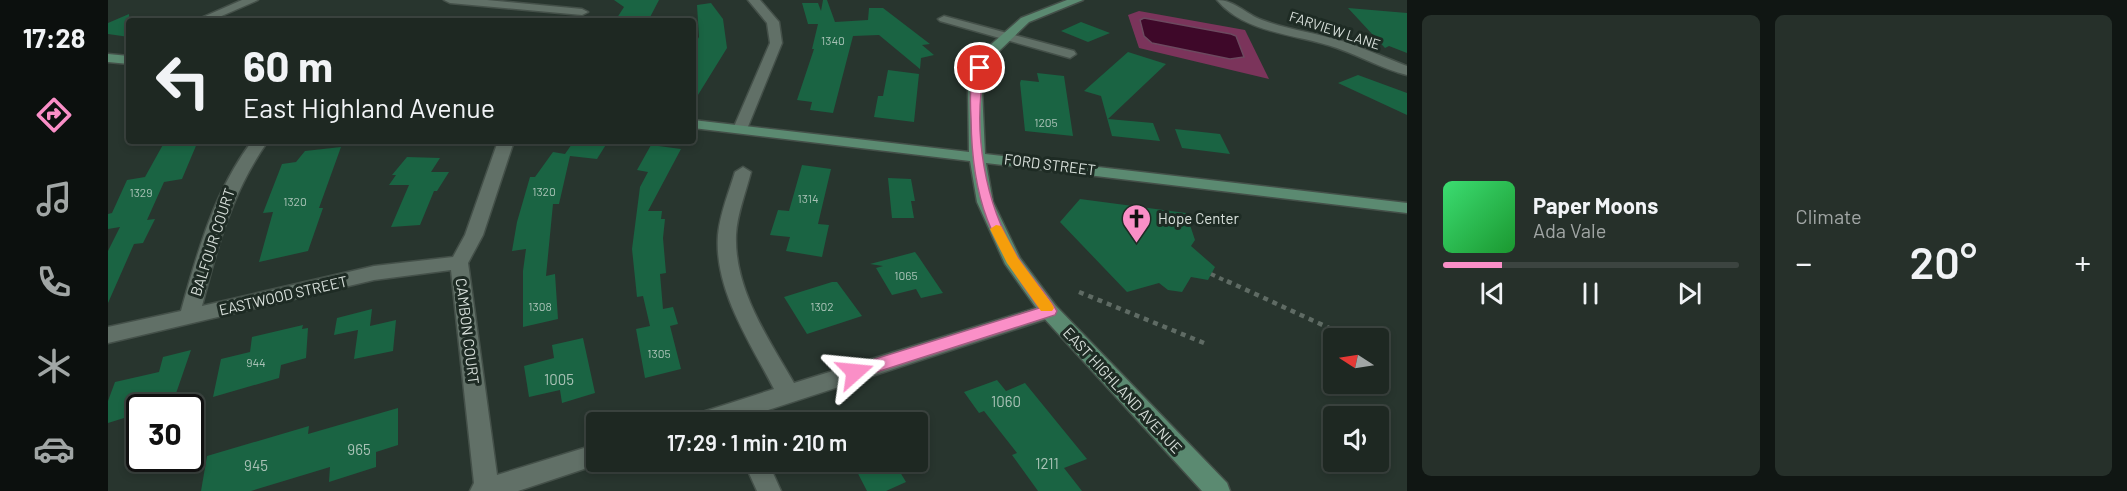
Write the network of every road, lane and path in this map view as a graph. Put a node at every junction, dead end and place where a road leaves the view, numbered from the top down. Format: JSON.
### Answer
{"nodes":[{"id":1,"x":252,"y":0,"type":"edge"},
{"id":2,"x":450,"y":0,"type":"edge"},
{"id":3,"x":754,"y":0,"type":"edge"},
{"id":4,"x":1077,"y":0,"type":"edge"},
{"id":5,"x":1223,"y":0,"type":"edge"},
{"id":6,"x":582,"y":12,"type":"dead end"},
{"id":7,"x":207,"y":18,"type":"edge"},
{"id":8,"x":944,"y":19,"type":"dead end"},
{"id":9,"x":1005,"y":36,"type":"junction"},
{"id":10,"x":1070,"y":54,"type":"dead end"},
{"id":11,"x":108,"y":58,"type":"edge"},
{"id":12,"x":126,"y":60,"type":"edge"},
{"id":13,"x":1407,"y":71,"type":"edge"},
{"id":14,"x":696,"y":124,"type":"edge"},
{"id":15,"x":740,"y":129,"type":"junction"},
{"id":16,"x":258,"y":144,"type":"edge"},
{"id":17,"x":505,"y":144,"type":"dead end"},
{"id":18,"x":977,"y":156,"type":"junction"},
{"id":19,"x":742,"y":172,"type":"dead end"},
{"id":20,"x":1407,"y":208,"type":"edge"},
{"id":21,"x":459,"y":263,"type":"junction"},
{"id":22,"x":1211,"y":274,"type":"dead end"},
{"id":23,"x":1079,"y":292,"type":"dead end"},
{"id":24,"x":1049,"y":311,"type":"junction"},
{"id":25,"x":189,"y":316,"type":"junction"},
{"id":26,"x":1329,"y":328,"type":"edge"},
{"id":27,"x":108,"y":335,"type":"edge"},
{"id":28,"x":1204,"y":343,"type":"dead end"},
{"id":29,"x":788,"y":393,"type":"junction"},
{"id":30,"x":748,"y":412,"type":"edge"},
{"id":31,"x":586,"y":458,"type":"edge"},
{"id":32,"x":760,"y":472,"type":"edge"},
{"id":33,"x":485,"y":490,"type":"edge"},
{"id":34,"x":769,"y":491,"type":"edge"},
{"id":35,"x":1218,"y":491,"type":"edge"}],
"edges":[{"from":1,"to":7,"type":"street"},
{"from":2,"to":6,"type":"street"},
{"from":3,"to":15,"type":"street"},
{"from":4,"to":9,"type":"main road","name":"EAST HIGHLAND AVENUE"},
{"from":5,"to":13,"type":"street","name":"FARVIEW LANE"},
{"from":8,"to":9,"type":"street"},
{"from":9,"to":10,"type":"street"},
{"from":9,"to":18,"type":"main road","name":"EAST HIGHLAND AVENUE"},
{"from":11,"to":12,"type":"main road"},
{"from":14,"to":15,"type":"main road","name":"FORD STREET"},
{"from":15,"to":18,"type":"main road","name":"FORD STREET"},
{"from":16,"to":25,"type":"street","name":"BALFOUR COURT"},
{"from":17,"to":21,"type":"street","name":"CAMBON COURT"},
{"from":18,"to":20,"type":"main road","name":"FORD STREET"},
{"from":18,"to":24,"type":"main road","name":"EAST HIGHLAND AVENUE"},
{"from":19,"to":29,"type":"street"},
{"from":21,"to":25,"type":"street","name":"EASTWOOD STREET"},
{"from":21,"to":33,"type":"street","name":"CAMBON COURT"},
{"from":22,"to":26,"type":"path"},
{"from":23,"to":28,"type":"path"},
{"from":24,"to":29,"type":"street"},
{"from":24,"to":35,"type":"main road","name":"EAST HIGHLAND AVENUE"},
{"from":25,"to":27,"type":"street","name":"EASTWOOD STREET"},
{"from":29,"to":30,"type":"street"},
{"from":31,"to":33,"type":"street"},
{"from":32,"to":34,"type":"street"}]}
